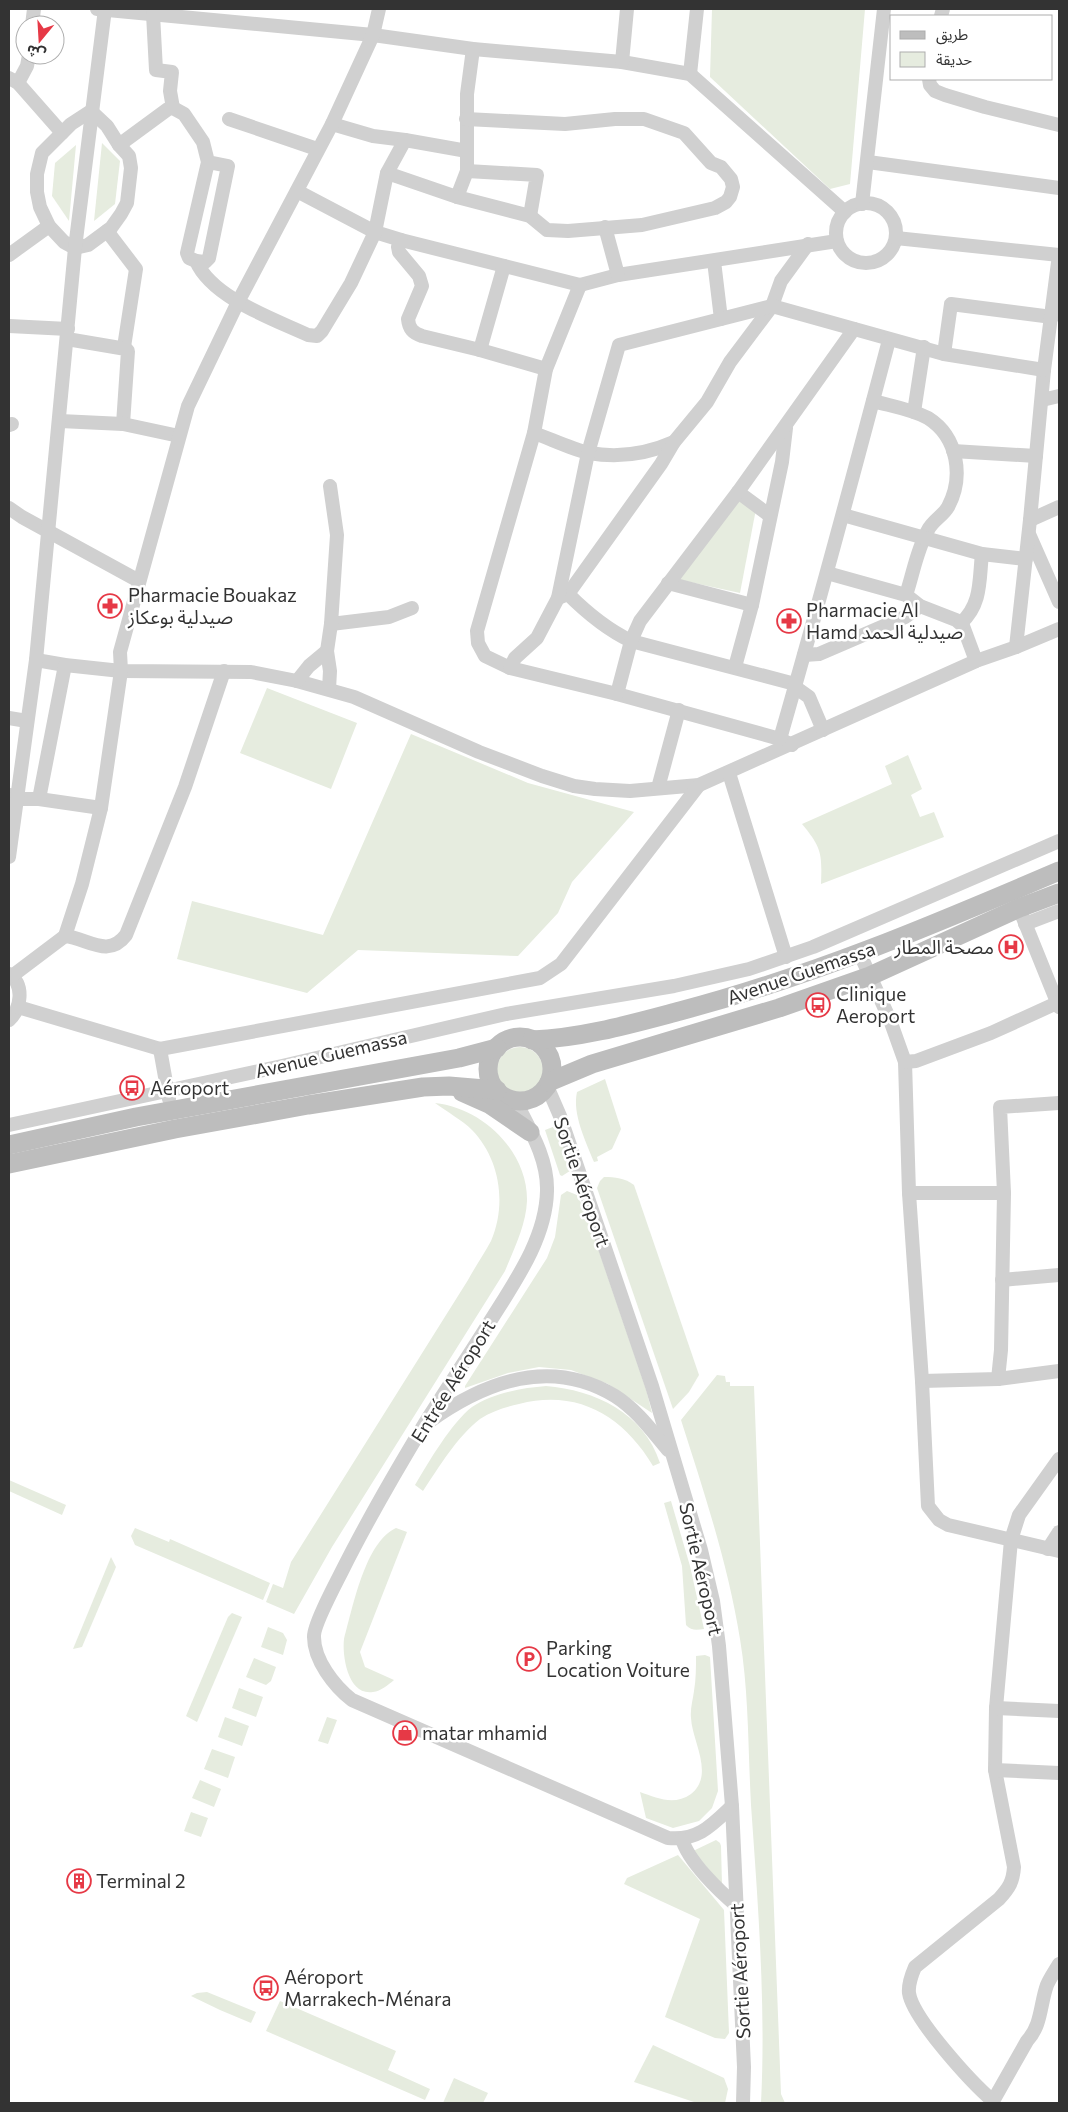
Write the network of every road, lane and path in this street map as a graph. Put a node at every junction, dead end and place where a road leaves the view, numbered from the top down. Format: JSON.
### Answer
{"nodes":[{"id":1,"x":102,"y":9,"type":"edge"},
{"id":2,"x":379,"y":9,"type":"edge"},
{"id":3,"x":627,"y":9,"type":"edge"},
{"id":4,"x":697,"y":9,"type":"edge"},
{"id":5,"x":884,"y":9,"type":"edge"},
{"id":6,"x":174,"y":12,"type":"edge"},
{"id":7,"x":153,"y":14,"type":"junction"},
{"id":8,"x":236,"y":16,"type":"edge"},
{"id":9,"x":887,"y":33,"type":"edge"},
{"id":10,"x":373,"y":35,"type":"junction"},
{"id":11,"x":473,"y":49,"type":"junction"},
{"id":12,"x":622,"y":62,"type":"junction"},
{"id":13,"x":27,"y":65,"type":"edge"},
{"id":14,"x":690,"y":74,"type":"junction"},
{"id":15,"x":14,"y":80,"type":"edge"},
{"id":16,"x":929,"y":80,"type":"edge"},
{"id":17,"x":173,"y":108,"type":"junction"},
{"id":18,"x":91,"y":111,"type":"junction"},
{"id":19,"x":229,"y":119,"type":"dead end"},
{"id":20,"x":466,"y":119,"type":"junction"},
{"id":21,"x":332,"y":124,"type":"junction"},
{"id":22,"x":1059,"y":125,"type":"edge"},
{"id":23,"x":62,"y":133,"type":"junction"},
{"id":24,"x":405,"y":140,"type":"junction"},
{"id":25,"x":119,"y":145,"type":"junction"},
{"id":26,"x":317,"y":150,"type":"junction"},
{"id":27,"x":467,"y":151,"type":"junction"},
{"id":28,"x":208,"y":162,"type":"junction"},
{"id":29,"x":868,"y":162,"type":"junction"},
{"id":30,"x":467,"y":171,"type":"junction"},
{"id":31,"x":387,"y":173,"type":"junction"},
{"id":32,"x":1059,"y":188,"type":"edge"},
{"id":33,"x":297,"y":191,"type":"junction"},
{"id":34,"x":457,"y":197,"type":"junction"},
{"id":35,"x":862,"y":204,"type":"junction"},
{"id":36,"x":845,"y":212,"type":"junction"},
{"id":37,"x":530,"y":216,"type":"junction"},
{"id":38,"x":49,"y":226,"type":"junction"},
{"id":39,"x":605,"y":227,"type":"junction"},
{"id":40,"x":107,"y":231,"type":"junction"},
{"id":41,"x":375,"y":232,"type":"junction"},
{"id":42,"x":896,"y":238,"type":"junction"},
{"id":43,"x":401,"y":240,"type":"junction"},
{"id":44,"x":837,"y":241,"type":"junction"},
{"id":45,"x":808,"y":244,"type":"junction"},
{"id":46,"x":75,"y":248,"type":"junction"},
{"id":47,"x":9,"y":254,"type":"edge"},
{"id":48,"x":1059,"y":255,"type":"edge"},
{"id":49,"x":714,"y":260,"type":"junction"},
{"id":50,"x":196,"y":262,"type":"junction"},
{"id":51,"x":504,"y":266,"type":"junction"},
{"id":52,"x":618,"y":275,"type":"junction"},
{"id":53,"x":580,"y":285,"type":"junction"},
{"id":54,"x":238,"y":302,"type":"junction"},
{"id":55,"x":772,"y":306,"type":"junction"},
{"id":56,"x":1052,"y":316,"type":"junction"},
{"id":57,"x":721,"y":319,"type":"junction"},
{"id":58,"x":9,"y":326,"type":"edge"},
{"id":59,"x":854,"y":329,"type":"junction"},
{"id":60,"x":67,"y":334,"type":"junction"},
{"id":61,"x":889,"y":340,"type":"junction"},
{"id":62,"x":124,"y":347,"type":"junction"},
{"id":63,"x":924,"y":348,"type":"junction"},
{"id":64,"x":480,"y":350,"type":"junction"},
{"id":65,"x":944,"y":354,"type":"junction"},
{"id":66,"x":546,"y":369,"type":"junction"},
{"id":67,"x":1044,"y":370,"type":"junction"},
{"id":68,"x":1059,"y":396,"type":"edge"},
{"id":69,"x":1042,"y":400,"type":"junction"},
{"id":70,"x":873,"y":401,"type":"junction"},
{"id":71,"x":914,"y":412,"type":"junction"},
{"id":72,"x":60,"y":420,"type":"junction"},
{"id":73,"x":123,"y":424,"type":"junction"},
{"id":74,"x":786,"y":427,"type":"junction"},
{"id":75,"x":534,"y":433,"type":"junction"},
{"id":76,"x":179,"y":436,"type":"junction"},
{"id":77,"x":674,"y":442,"type":"junction"},
{"id":78,"x":954,"y":451,"type":"junction"},
{"id":79,"x":588,"y":453,"type":"junction"},
{"id":80,"x":1036,"y":456,"type":"junction"},
{"id":81,"x":330,"y":486,"type":"dead end"},
{"id":82,"x":738,"y":492,"type":"junction"},
{"id":83,"x":1059,"y":507,"type":"edge"},
{"id":84,"x":9,"y":508,"type":"edge"},
{"id":85,"x":769,"y":515,"type":"junction"},
{"id":86,"x":843,"y":515,"type":"junction"},
{"id":87,"x":1029,"y":526,"type":"junction"},
{"id":88,"x":48,"y":531,"type":"junction"},
{"id":89,"x":924,"y":538,"type":"junction"},
{"id":90,"x":982,"y":554,"type":"junction"},
{"id":91,"x":1026,"y":559,"type":"junction"},
{"id":92,"x":827,"y":573,"type":"junction"},
{"id":93,"x":139,"y":581,"type":"junction"},
{"id":94,"x":668,"y":583,"type":"junction"},
{"id":95,"x":906,"y":595,"type":"junction"},
{"id":96,"x":563,"y":596,"type":"junction"},
{"id":97,"x":1059,"y":602,"type":"edge"},
{"id":98,"x":752,"y":605,"type":"junction"},
{"id":99,"x":920,"y":606,"type":"junction"},
{"id":100,"x":412,"y":608,"type":"dead end"},
{"id":101,"x":960,"y":623,"type":"junction"},
{"id":102,"x":331,"y":624,"type":"junction"},
{"id":103,"x":1059,"y":629,"type":"edge"},
{"id":104,"x":630,"y":641,"type":"junction"},
{"id":105,"x":1016,"y":647,"type":"junction"},
{"id":106,"x":327,"y":651,"type":"junction"},
{"id":107,"x":804,"y":655,"type":"junction"},
{"id":108,"x":36,"y":660,"type":"junction"},
{"id":109,"x":976,"y":661,"type":"junction"},
{"id":110,"x":65,"y":665,"type":"junction"},
{"id":111,"x":736,"y":667,"type":"junction"},
{"id":112,"x":510,"y":668,"type":"junction"},
{"id":113,"x":121,"y":671,"type":"junction"},
{"id":114,"x":224,"y":671,"type":"junction"},
{"id":115,"x":297,"y":680,"type":"junction"},
{"id":116,"x":795,"y":685,"type":"junction"},
{"id":117,"x":329,"y":688,"type":"junction"},
{"id":118,"x":618,"y":694,"type":"junction"},
{"id":119,"x":679,"y":710,"type":"junction"},
{"id":120,"x":9,"y":718,"type":"edge"},
{"id":121,"x":27,"y":721,"type":"junction"},
{"id":122,"x":823,"y":730,"type":"junction"},
{"id":123,"x":786,"y":742,"type":"junction"},
{"id":124,"x":729,"y":773,"type":"junction"},
{"id":125,"x":700,"y":785,"type":"junction"},
{"id":126,"x":658,"y":788,"type":"junction"},
{"id":127,"x":13,"y":797,"type":"edge"},
{"id":128,"x":39,"y":799,"type":"junction"},
{"id":129,"x":100,"y":808,"type":"junction"},
{"id":130,"x":1059,"y":841,"type":"edge"},
{"id":131,"x":9,"y":858,"type":"edge"},
{"id":132,"x":1059,"y":871,"type":"edge"},
{"id":133,"x":1059,"y":894,"type":"edge"},
{"id":134,"x":1059,"y":911,"type":"edge"},
{"id":135,"x":1022,"y":916,"type":"junction"},
{"id":136,"x":65,"y":936,"type":"junction"},
{"id":137,"x":860,"y":954,"type":"junction"},
{"id":138,"x":786,"y":957,"type":"junction"},
{"id":139,"x":10,"y":975,"type":"edge"},
{"id":140,"x":870,"y":976,"type":"junction"},
{"id":141,"x":1058,"y":1004,"type":"edge"},
{"id":142,"x":18,"y":1007,"type":"junction"},
{"id":143,"x":9,"y":1020,"type":"edge"},
{"id":144,"x":532,"y":1040,"type":"junction"},
{"id":145,"x":497,"y":1048,"type":"junction"},
{"id":146,"x":160,"y":1049,"type":"junction"},
{"id":147,"x":906,"y":1062,"type":"junction"},
{"id":148,"x":548,"y":1084,"type":"junction"},
{"id":149,"x":449,"y":1086,"type":"junction"},
{"id":150,"x":497,"y":1090,"type":"junction"},
{"id":151,"x":167,"y":1091,"type":"junction"},
{"id":152,"x":514,"y":1100,"type":"junction"},
{"id":153,"x":1059,"y":1103,"type":"edge"},
{"id":154,"x":171,"y":1110,"type":"junction"},
{"id":155,"x":9,"y":1125,"type":"edge"},
{"id":156,"x":175,"y":1129,"type":"junction"},
{"id":157,"x":530,"y":1132,"type":"junction"},
{"id":158,"x":9,"y":1145,"type":"edge"},
{"id":159,"x":9,"y":1164,"type":"edge"},
{"id":160,"x":909,"y":1193,"type":"junction"},
{"id":161,"x":1004,"y":1193,"type":"junction"},
{"id":162,"x":1059,"y":1275,"type":"edge"},
{"id":163,"x":1002,"y":1280,"type":"junction"},
{"id":164,"x":1059,"y":1371,"type":"edge"},
{"id":165,"x":998,"y":1379,"type":"junction"},
{"id":166,"x":922,"y":1381,"type":"junction"},
{"id":167,"x":424,"y":1425,"type":"junction"},
{"id":168,"x":672,"y":1455,"type":"junction"},
{"id":169,"x":1059,"y":1459,"type":"edge"},
{"id":170,"x":1059,"y":1532,"type":"edge"},
{"id":171,"x":1011,"y":1540,"type":"junction"},
{"id":172,"x":1054,"y":1550,"type":"edge"},
{"id":173,"x":996,"y":1708,"type":"junction"},
{"id":174,"x":1059,"y":1712,"type":"edge"},
{"id":175,"x":994,"y":1770,"type":"junction"},
{"id":176,"x":1059,"y":1773,"type":"edge"},
{"id":177,"x":732,"y":1806,"type":"junction"},
{"id":178,"x":682,"y":1839,"type":"junction"},
{"id":179,"x":737,"y":1906,"type":"junction"},
{"id":180,"x":1059,"y":1964,"type":"edge"},
{"id":181,"x":743,"y":2103,"type":"edge"}],
"edges":[{"from":1,"to":7,"type":"street"},
{"from":1,"to":18,"type":"street"},
{"from":2,"to":10,"type":"street"},
{"from":3,"to":12,"type":"street"},
{"from":4,"to":14,"type":"street"},
{"from":5,"to":9,"type":"street"},
{"from":6,"to":7,"type":"street"},
{"from":6,"to":8,"type":"street"},
{"from":7,"to":17,"type":"street"},
{"from":8,"to":10,"type":"street"},
{"from":9,"to":29,"type":"street"},
{"from":10,"to":11,"type":"street"},
{"from":10,"to":21,"type":"street"},
{"from":11,"to":12,"type":"street"},
{"from":11,"to":20,"type":"street"},
{"from":12,"to":14,"type":"street"},
{"from":13,"to":15,"type":"street"},
{"from":14,"to":36,"type":"street"},
{"from":15,"to":23,"type":"street"},
{"from":16,"to":22,"type":"street"},
{"from":17,"to":25,"type":"street"},
{"from":17,"to":28,"type":"street"},
{"from":18,"to":23,"type":"street"},
{"from":18,"to":25,"type":"street"},
{"from":18,"to":46,"type":"street"},
{"from":19,"to":26,"type":"street"},
{"from":20,"to":27,"type":"street"},
{"from":20,"to":39,"type":"street"},
{"from":21,"to":24,"type":"street"},
{"from":21,"to":26,"type":"street"},
{"from":23,"to":38,"type":"street"},
{"from":24,"to":27,"type":"street"},
{"from":24,"to":31,"type":"street"},
{"from":25,"to":40,"type":"street"},
{"from":26,"to":33,"type":"street"},
{"from":27,"to":30,"type":"street"},
{"from":28,"to":50,"type":"street"},
{"from":28,"to":50,"type":"street"},
{"from":29,"to":32,"type":"street"},
{"from":29,"to":35,"type":"street"},
{"from":30,"to":34,"type":"street"},
{"from":30,"to":37,"type":"street"},
{"from":31,"to":34,"type":"street"},
{"from":31,"to":41,"type":"street"},
{"from":33,"to":41,"type":"street"},
{"from":33,"to":54,"type":"street"},
{"from":34,"to":37,"type":"street"},
{"from":35,"to":36,"type":"street"},
{"from":35,"to":42,"type":"street"},
{"from":36,"to":44,"type":"street"},
{"from":37,"to":39,"type":"street"},
{"from":38,"to":46,"type":"street"},
{"from":38,"to":47,"type":"street"},
{"from":39,"to":52,"type":"street"},
{"from":40,"to":46,"type":"street"},
{"from":40,"to":62,"type":"street"},
{"from":41,"to":43,"type":"street"},
{"from":41,"to":54,"type":"street"},
{"from":42,"to":44,"type":"street"},
{"from":42,"to":48,"type":"street"},
{"from":43,"to":51,"type":"street"},
{"from":43,"to":64,"type":"street"},
{"from":44,"to":45,"type":"street"},
{"from":45,"to":49,"type":"street"},
{"from":45,"to":55,"type":"street"},
{"from":46,"to":60,"type":"street"},
{"from":48,"to":56,"type":"street"},
{"from":49,"to":52,"type":"street"},
{"from":49,"to":57,"type":"street"},
{"from":50,"to":54,"type":"street"},
{"from":51,"to":53,"type":"street"},
{"from":51,"to":64,"type":"street"},
{"from":52,"to":53,"type":"street"},
{"from":53,"to":66,"type":"street"},
{"from":54,"to":76,"type":"street"},
{"from":55,"to":57,"type":"street"},
{"from":55,"to":59,"type":"street"},
{"from":55,"to":77,"type":"street"},
{"from":56,"to":65,"type":"street"},
{"from":56,"to":67,"type":"street"},
{"from":57,"to":79,"type":"street"},
{"from":58,"to":60,"type":"street"},
{"from":59,"to":61,"type":"street"},
{"from":59,"to":74,"type":"street"},
{"from":60,"to":62,"type":"street"},
{"from":60,"to":72,"type":"street"},
{"from":61,"to":63,"type":"street"},
{"from":61,"to":70,"type":"street"},
{"from":62,"to":73,"type":"street"},
{"from":63,"to":65,"type":"street"},
{"from":63,"to":71,"type":"street"},
{"from":64,"to":66,"type":"street"},
{"from":65,"to":67,"type":"street"},
{"from":66,"to":75,"type":"street"},
{"from":67,"to":69,"type":"street"},
{"from":68,"to":69,"type":"street"},
{"from":69,"to":80,"type":"street"},
{"from":70,"to":71,"type":"street"},
{"from":70,"to":86,"type":"street"},
{"from":71,"to":78,"type":"street"},
{"from":72,"to":73,"type":"street"},
{"from":72,"to":88,"type":"street"},
{"from":73,"to":76,"type":"street"},
{"from":74,"to":82,"type":"street"},
{"from":74,"to":85,"type":"street"},
{"from":75,"to":79,"type":"street"},
{"from":75,"to":112,"type":"street"},
{"from":76,"to":93,"type":"street"},
{"from":77,"to":79,"type":"street"},
{"from":77,"to":96,"type":"street"},
{"from":78,"to":80,"type":"street"},
{"from":78,"to":89,"type":"street"},
{"from":79,"to":96,"type":"street"},
{"from":80,"to":87,"type":"street"},
{"from":81,"to":102,"type":"street"},
{"from":82,"to":85,"type":"street"},
{"from":82,"to":94,"type":"street"},
{"from":83,"to":87,"type":"street"},
{"from":84,"to":88,"type":"street"},
{"from":85,"to":98,"type":"street"},
{"from":86,"to":89,"type":"street"},
{"from":86,"to":92,"type":"street"},
{"from":87,"to":91,"type":"street"},
{"from":87,"to":97,"type":"street"},
{"from":88,"to":93,"type":"street"},
{"from":88,"to":108,"type":"street"},
{"from":89,"to":90,"type":"street"},
{"from":89,"to":95,"type":"street"},
{"from":90,"to":91,"type":"street"},
{"from":90,"to":101,"type":"street"},
{"from":91,"to":105,"type":"street"},
{"from":92,"to":95,"type":"street"},
{"from":92,"to":107,"type":"street"},
{"from":93,"to":113,"type":"street"},
{"from":94,"to":98,"type":"street"},
{"from":94,"to":104,"type":"street"},
{"from":95,"to":99,"type":"street"},
{"from":96,"to":104,"type":"street"},
{"from":96,"to":112,"type":"street"},
{"from":98,"to":111,"type":"street"},
{"from":99,"to":101,"type":"street"},
{"from":99,"to":107,"type":"street"},
{"from":100,"to":102,"type":"street"},
{"from":101,"to":109,"type":"street"},
{"from":102,"to":106,"type":"street"},
{"from":103,"to":105,"type":"street"},
{"from":104,"to":111,"type":"street"},
{"from":104,"to":118,"type":"street"},
{"from":105,"to":109,"type":"street"},
{"from":106,"to":115,"type":"street"},
{"from":106,"to":117,"type":"street"},
{"from":107,"to":116,"type":"street"},
{"from":108,"to":110,"type":"street"},
{"from":108,"to":121,"type":"street"},
{"from":109,"to":122,"type":"street"},
{"from":110,"to":113,"type":"street"},
{"from":110,"to":128,"type":"street"},
{"from":111,"to":116,"type":"street"},
{"from":112,"to":118,"type":"street"},
{"from":113,"to":114,"type":"street"},
{"from":113,"to":129,"type":"street"},
{"from":114,"to":115,"type":"street"},
{"from":114,"to":136,"type":"street"},
{"from":115,"to":117,"type":"street"},
{"from":116,"to":122,"type":"street"},
{"from":116,"to":123,"type":"street"},
{"from":117,"to":126,"type":"street"},
{"from":118,"to":119,"type":"street"},
{"from":119,"to":123,"type":"street"},
{"from":119,"to":126,"type":"street"},
{"from":120,"to":121,"type":"street"},
{"from":121,"to":127,"type":"street"},
{"from":122,"to":123,"type":"street"},
{"from":123,"to":124,"type":"street"},
{"from":124,"to":125,"type":"street"},
{"from":124,"to":138,"type":"street"},
{"from":125,"to":126,"type":"street"},
{"from":125,"to":146,"type":"street"},
{"from":127,"to":128,"type":"street"},
{"from":127,"to":131,"type":"street"},
{"from":128,"to":129,"type":"street"},
{"from":129,"to":136,"type":"street"},
{"from":130,"to":138,"type":"street","name":"Avenue Guemassa"},
{"from":132,"to":137,"type":"main road","name":"Avenue Guemassa"},
{"from":133,"to":135,"type":"main road","name":"Avenue Guemassa"},
{"from":134,"to":135,"type":"street"},
{"from":135,"to":140,"type":"main road","name":"Avenue Guemassa"},
{"from":135,"to":141,"type":"street"},
{"from":136,"to":139,"type":"street"},
{"from":137,"to":140,"type":"street"},
{"from":137,"to":144,"type":"main road","name":"Avenue Guemassa"},
{"from":138,"to":151,"type":"street","name":"Avenue Guemassa"},
{"from":139,"to":142,"type":"street"},
{"from":140,"to":147,"type":"street"},
{"from":140,"to":148,"type":"main road","name":"Avenue Guemassa"},
{"from":141,"to":147,"type":"street"},
{"from":142,"to":143,"type":"street"},
{"from":142,"to":146,"type":"street"},
{"from":144,"to":145,"type":"main road"},
{"from":144,"to":148,"type":"main road"},
{"from":145,"to":150,"type":"main road"},
{"from":145,"to":154,"type":"main road","name":"Avenue Guemassa"},
{"from":146,"to":151,"type":"street"},
{"from":147,"to":160,"type":"street"},
{"from":148,"to":152,"type":"main road"},
{"from":148,"to":168,"type":"street","name":"Sortie Aéroport"},
{"from":149,"to":150,"type":"main road"},
{"from":149,"to":156,"type":"main road"},
{"from":149,"to":157,"type":"main road"},
{"from":150,"to":152,"type":"main road"},
{"from":151,"to":154,"type":"street"},
{"from":151,"to":155,"type":"street","name":"Avenue Guemassa"},
{"from":152,"to":157,"type":"street","name":"Entrée Aéroport"},
{"from":153,"to":161,"type":"street"},
{"from":154,"to":156,"type":"street"},
{"from":154,"to":158,"type":"main road","name":"Avenue Guemassa"},
{"from":156,"to":159,"type":"main road"},
{"from":157,"to":167,"type":"street","name":"Entrée Aéroport"},
{"from":160,"to":161,"type":"street"},
{"from":160,"to":166,"type":"street"},
{"from":161,"to":163,"type":"street"},
{"from":162,"to":163,"type":"street"},
{"from":163,"to":165,"type":"street"},
{"from":164,"to":165,"type":"street"},
{"from":165,"to":166,"type":"street"},
{"from":166,"to":171,"type":"street"},
{"from":167,"to":168,"type":"street"},
{"from":167,"to":178,"type":"street","name":"Entrée Aéroport"},
{"from":168,"to":177,"type":"street","name":"Sortie Aéroport"},
{"from":169,"to":171,"type":"street"},
{"from":170,"to":172,"type":"street"},
{"from":171,"to":172,"type":"street"},
{"from":171,"to":173,"type":"street"},
{"from":173,"to":174,"type":"street"},
{"from":173,"to":175,"type":"street"},
{"from":175,"to":176,"type":"street"},
{"from":175,"to":180,"type":"street"},
{"from":177,"to":178,"type":"street"},
{"from":177,"to":179,"type":"street","name":"Sortie Aéroport"},
{"from":178,"to":179,"type":"street"},
{"from":179,"to":181,"type":"street","name":"Sortie Aéroport"}]}
